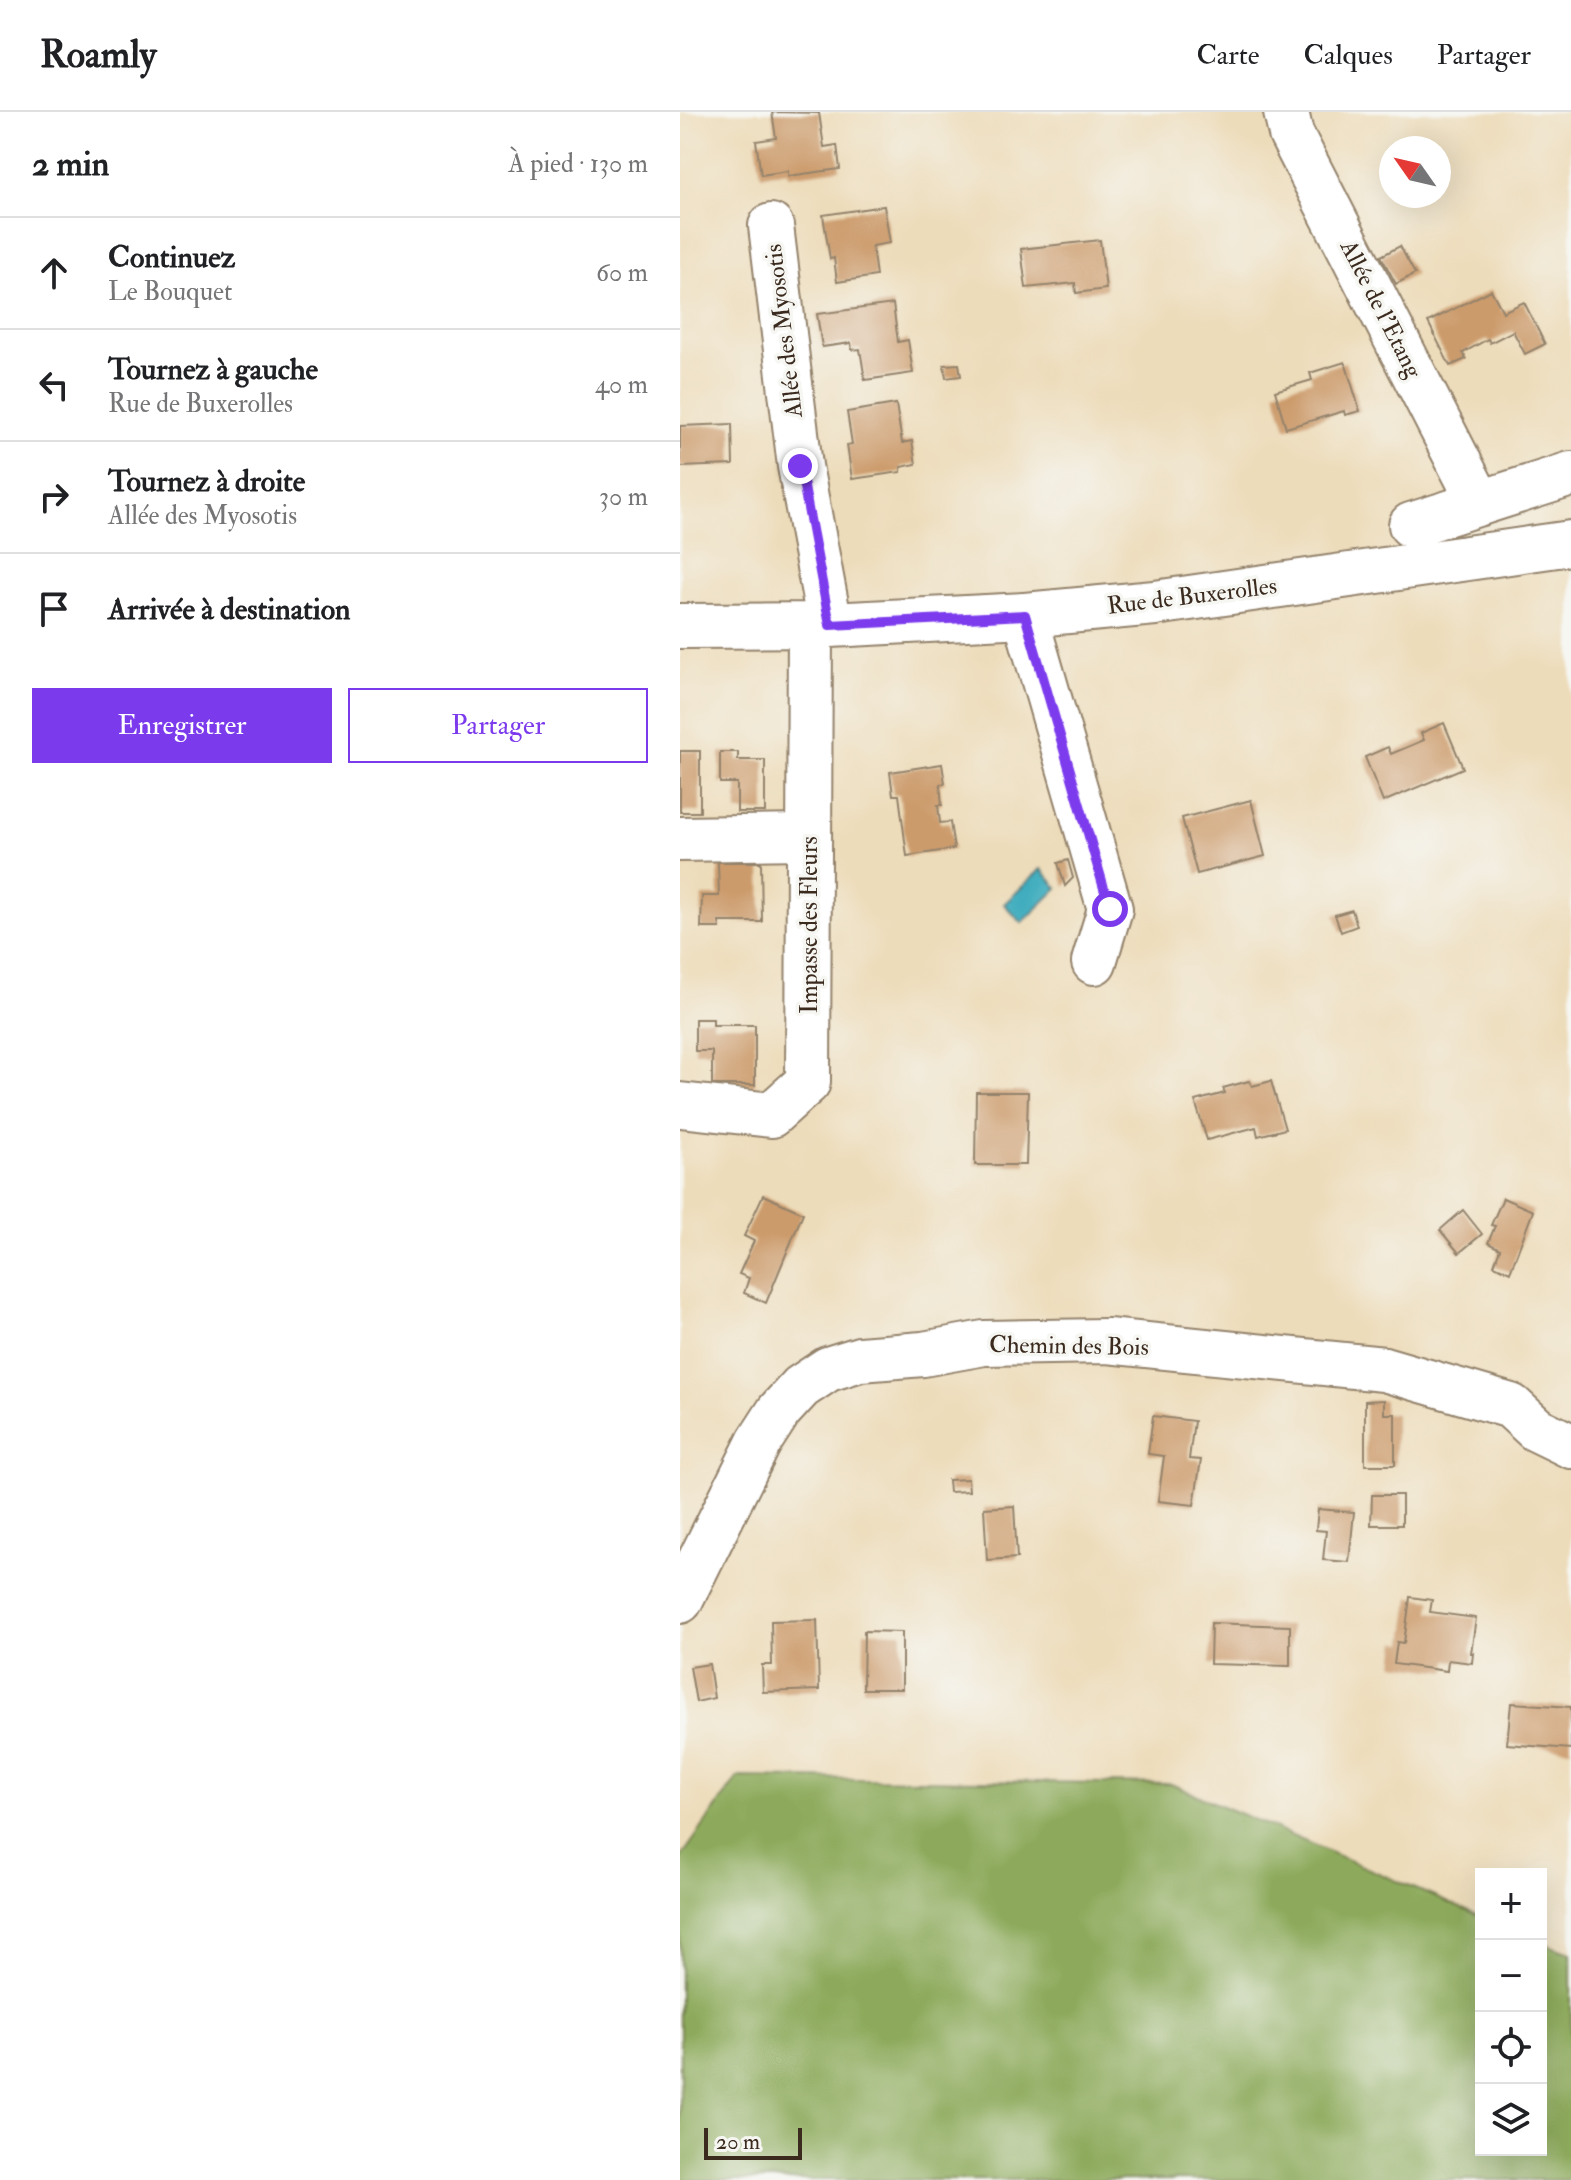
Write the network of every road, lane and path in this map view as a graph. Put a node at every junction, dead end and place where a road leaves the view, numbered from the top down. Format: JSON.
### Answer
{"nodes":[{"id":1,"x":1286,"y":112,"type":"edge"},
{"id":2,"x":771,"y":226,"type":"dead end"},
{"id":3,"x":1571,"y":474,"type":"edge"},
{"id":4,"x":1480,"y":503,"type":"junction"},
{"id":5,"x":1411,"y":525,"type":"dead end"},
{"id":6,"x":1571,"y":543,"type":"edge"},
{"id":7,"x":1025,"y":615,"type":"junction"},
{"id":8,"x":680,"y":626,"type":"edge"},
{"id":9,"x":820,"y":626,"type":"junction"},
{"id":10,"x":809,"y":837,"type":"junction"},
{"id":11,"x":680,"y":839,"type":"edge"},
{"id":12,"x":1094,"y":962,"type":"dead end"},
{"id":13,"x":680,"y":1105,"type":"edge"},
{"id":14,"x":1571,"y":1446,"type":"edge"},
{"id":15,"x":680,"y":1601,"type":"edge"}],
"edges":[{"from":1,"to":4,"type":"street","name":"Allée de l'Etang"},
{"from":2,"to":9,"type":"street","name":"Allée des Myosotis"},
{"from":3,"to":4,"type":"street"},
{"from":4,"to":5,"type":"street"},
{"from":6,"to":7,"type":"street","name":"Rue de Buxerolles"},
{"from":7,"to":9,"type":"street","name":"Rue de Buxerolles"},
{"from":7,"to":12,"type":"street"},
{"from":8,"to":9,"type":"street","name":"Rue de Buxerolles"},
{"from":9,"to":10,"type":"street","name":"Impasse des Fleurs"},
{"from":10,"to":11,"type":"street"},
{"from":10,"to":13,"type":"street","name":"Impasse des Fleurs"},
{"from":14,"to":15,"type":"street","name":"Chemin des Bois"}]}
